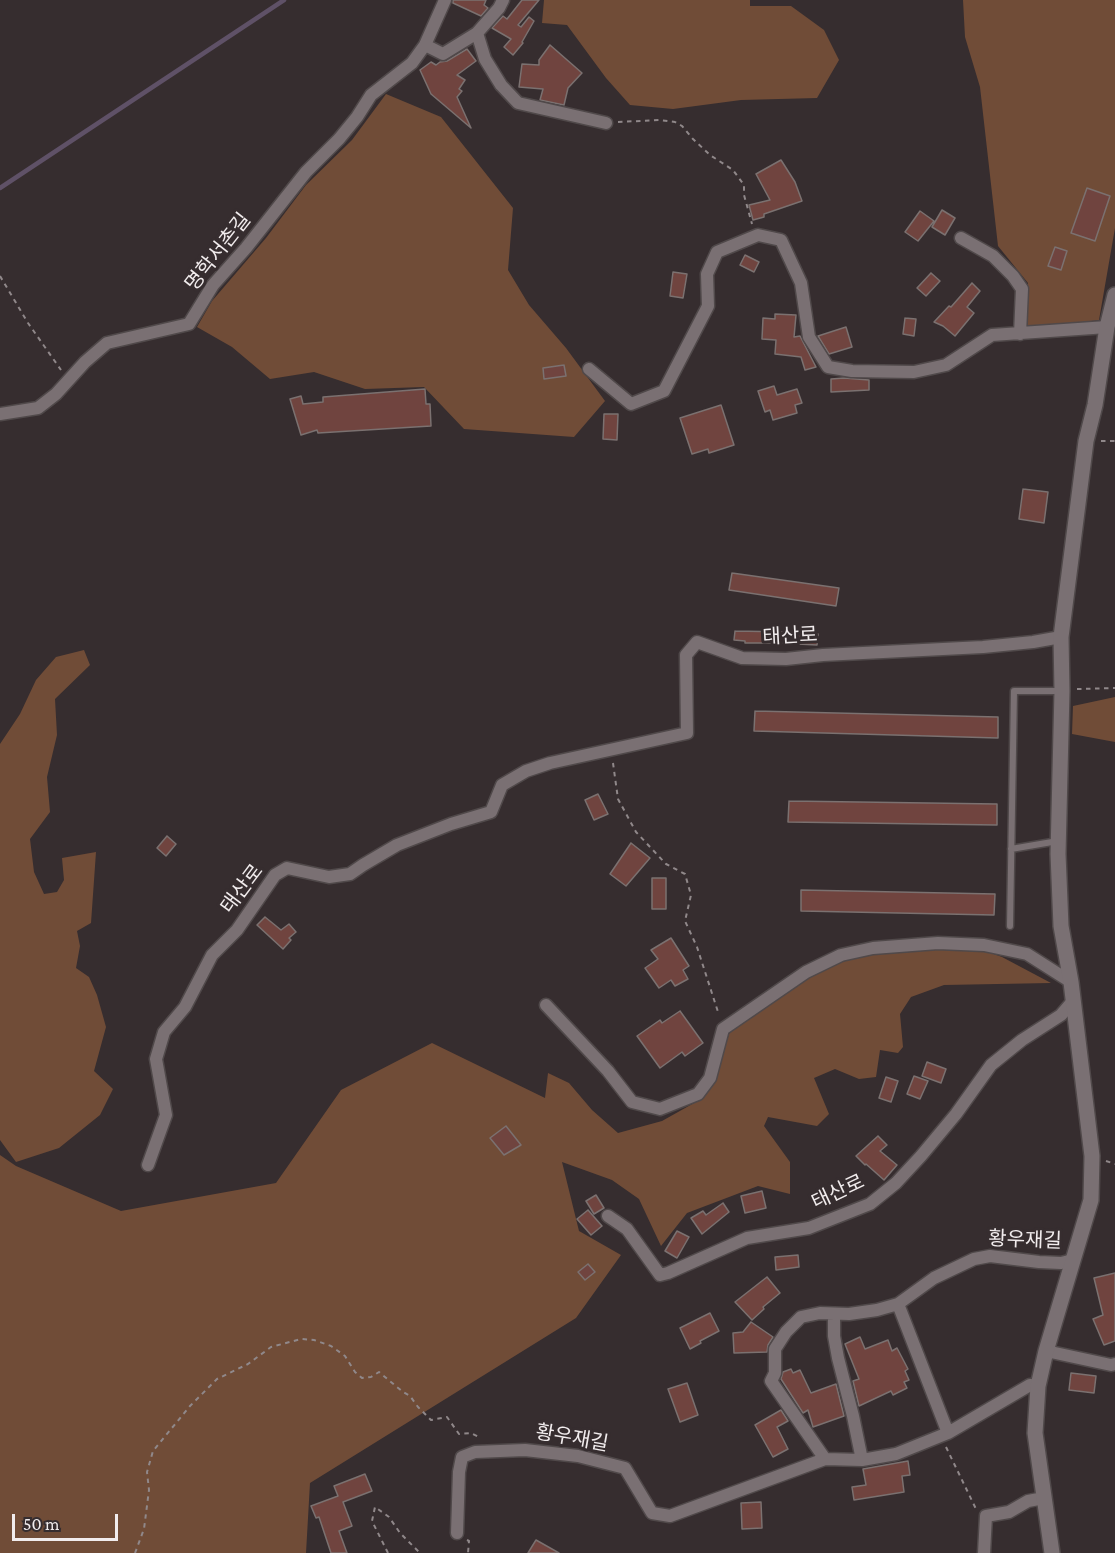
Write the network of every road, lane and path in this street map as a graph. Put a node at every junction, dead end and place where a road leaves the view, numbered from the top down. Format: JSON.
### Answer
{"nodes":[{"id":1,"x":445,"y":0,"type":"edge"},
{"id":2,"x":503,"y":0,"type":"edge"},
{"id":3,"x":477,"y":33,"type":"junction"},
{"id":4,"x":425,"y":45,"type":"junction"},
{"id":5,"x":606,"y":123,"type":"joint"},
{"id":6,"x":756,"y":236,"type":"junction"},
{"id":7,"x":960,"y":238,"type":"dead end"},
{"id":8,"x":0,"y":276,"type":"edge"},
{"id":9,"x":1115,"y":295,"type":"edge"},
{"id":10,"x":1107,"y":327,"type":"junction"},
{"id":11,"x":1020,"y":334,"type":"junction"},
{"id":12,"x":589,"y":369,"type":"dead end"},
{"id":13,"x":68,"y":380,"type":"junction"},
{"id":14,"x":0,"y":414,"type":"edge"},
{"id":15,"x":1061,"y":637,"type":"junction"},
{"id":16,"x":1115,"y":688,"type":"edge"},
{"id":17,"x":1062,"y":690,"type":"junction"},
{"id":18,"x":611,"y":750,"type":"junction"},
{"id":19,"x":1058,"y":841,"type":"junction"},
{"id":20,"x":1011,"y":849,"type":"junction"},
{"id":21,"x":1010,"y":926,"type":"dead end"},
{"id":22,"x":1071,"y":982,"type":"junction"},
{"id":23,"x":1073,"y":1001,"type":"junction"},
{"id":24,"x":546,"y":1005,"type":"dead end"},
{"id":25,"x":723,"y":1029,"type":"junction"},
{"id":26,"x":148,"y":1166,"type":"dead end"},
{"id":27,"x":608,"y":1216,"type":"dead end"},
{"id":28,"x":1073,"y":1260,"type":"junction"},
{"id":29,"x":898,"y":1304,"type":"junction"},
{"id":30,"x":834,"y":1315,"type":"junction"},
{"id":31,"x":1046,"y":1351,"type":"junction"},
{"id":32,"x":1115,"y":1364,"type":"edge"},
{"id":33,"x":1038,"y":1386,"type":"junction"},
{"id":34,"x":945,"y":1435,"type":"junction"},
{"id":35,"x":498,"y":1450,"type":"junction"},
{"id":36,"x":825,"y":1459,"type":"junction"},
{"id":37,"x":862,"y":1460,"type":"junction"},
{"id":38,"x":1044,"y":1498,"type":"junction"},
{"id":39,"x":986,"y":1516,"type":"junction"},
{"id":40,"x":457,"y":1533,"type":"dead end"},
{"id":41,"x":135,"y":1553,"type":"edge"},
{"id":42,"x":388,"y":1553,"type":"edge"},
{"id":43,"x":420,"y":1553,"type":"edge"},
{"id":44,"x":984,"y":1553,"type":"edge"},
{"id":45,"x":1052,"y":1553,"type":"edge"}],
"edges":[{"from":1,"to":4,"type":"street","name":"명학서촌길"},
{"from":2,"to":3,"type":"street"},
{"from":3,"to":4,"type":"street"},
{"from":3,"to":5,"type":"street"},
{"from":4,"to":13,"type":"street","name":"명학서촌길"},
{"from":5,"to":6,"type":"path"},
{"from":6,"to":11,"type":"street"},
{"from":6,"to":12,"type":"street"},
{"from":7,"to":11,"type":"street"},
{"from":8,"to":13,"type":"path"},
{"from":9,"to":10,"type":"street"},
{"from":10,"to":11,"type":"street"},
{"from":10,"to":15,"type":"street"},
{"from":13,"to":14,"type":"street","name":"명학서촌길"},
{"from":15,"to":17,"type":"street"},
{"from":15,"to":18,"type":"street","name":"태산로"},
{"from":16,"to":17,"type":"path"},
{"from":17,"to":19,"type":"street"},
{"from":17,"to":20,"type":"lane"},
{"from":18,"to":25,"type":"path"},
{"from":18,"to":26,"type":"street","name":"태산로"},
{"from":19,"to":20,"type":"lane"},
{"from":19,"to":22,"type":"street"},
{"from":20,"to":21,"type":"lane"},
{"from":22,"to":23,"type":"street"},
{"from":22,"to":25,"type":"street"},
{"from":23,"to":27,"type":"street","name":"태산로"},
{"from":23,"to":28,"type":"street"},
{"from":24,"to":25,"type":"street"},
{"from":28,"to":29,"type":"street","name":"황우재길"},
{"from":28,"to":31,"type":"street"},
{"from":29,"to":30,"type":"street","name":"황우재길"},
{"from":29,"to":34,"type":"street"},
{"from":30,"to":36,"type":"street","name":"황우재길"},
{"from":30,"to":37,"type":"street"},
{"from":31,"to":32,"type":"street"},
{"from":31,"to":33,"type":"street"},
{"from":33,"to":34,"type":"street","name":"황우재길"},
{"from":33,"to":38,"type":"street"},
{"from":34,"to":37,"type":"street","name":"황우재길"},
{"from":34,"to":39,"type":"path"},
{"from":35,"to":36,"type":"street","name":"황우재길"},
{"from":35,"to":40,"type":"street","name":"황우재길"},
{"from":35,"to":41,"type":"path"},
{"from":36,"to":37,"type":"street","name":"황우재길"},
{"from":38,"to":39,"type":"street"},
{"from":38,"to":45,"type":"street"},
{"from":39,"to":44,"type":"street"},
{"from":42,"to":43,"type":"path"}]}
